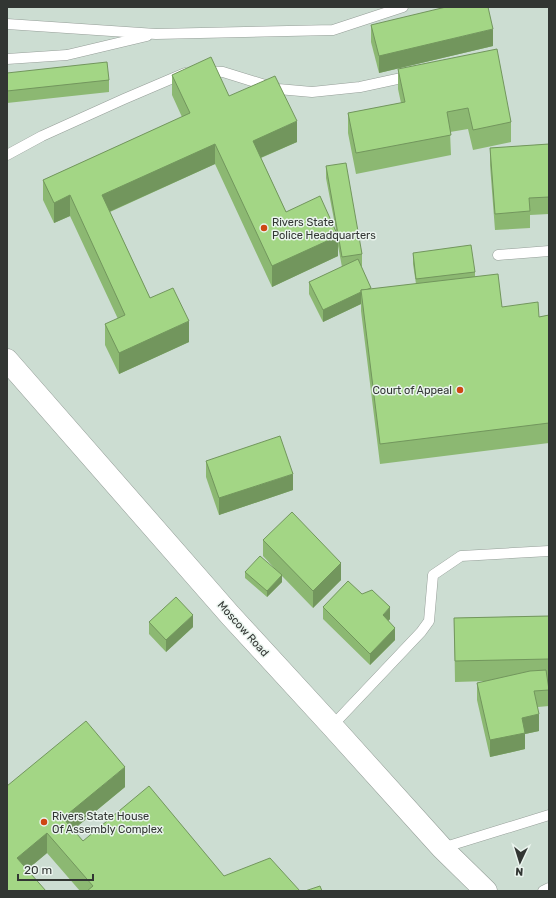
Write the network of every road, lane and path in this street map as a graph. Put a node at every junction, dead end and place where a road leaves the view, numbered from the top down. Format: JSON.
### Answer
{"nodes":[{"id":1,"x":404,"y":7,"type":"edge"},
{"id":2,"x":7,"y":24,"type":"edge"},
{"id":3,"x":156,"y":34,"type":"junction"},
{"id":4,"x":7,"y":59,"type":"edge"},
{"id":5,"x":419,"y":74,"type":"edge"},
{"id":6,"x":7,"y":155,"type":"edge"},
{"id":7,"x":549,"y":251,"type":"edge"},
{"id":8,"x":498,"y":255,"type":"dead end"},
{"id":9,"x":7,"y":360,"type":"edge"},
{"id":10,"x":549,"y":551,"type":"edge"},
{"id":11,"x":332,"y":726,"type":"junction"},
{"id":12,"x":549,"y":815,"type":"edge"},
{"id":13,"x":442,"y":848,"type":"junction"},
{"id":14,"x":549,"y":888,"type":"edge"},
{"id":15,"x":486,"y":891,"type":"edge"},
{"id":16,"x":543,"y":891,"type":"edge"}],
"edges":[{"from":1,"to":3,"type":"lane"},
{"from":2,"to":3,"type":"lane"},
{"from":3,"to":4,"type":"lane"},
{"from":5,"to":6,"type":"lane"},
{"from":7,"to":8,"type":"lane"},
{"from":9,"to":11,"type":"street","name":"Moscow Road"},
{"from":10,"to":11,"type":"lane"},
{"from":11,"to":13,"type":"street","name":"Moscow Road"},
{"from":12,"to":13,"type":"lane"},
{"from":13,"to":15,"type":"street","name":"Moscow Road"},
{"from":14,"to":16,"type":"lane"}]}
